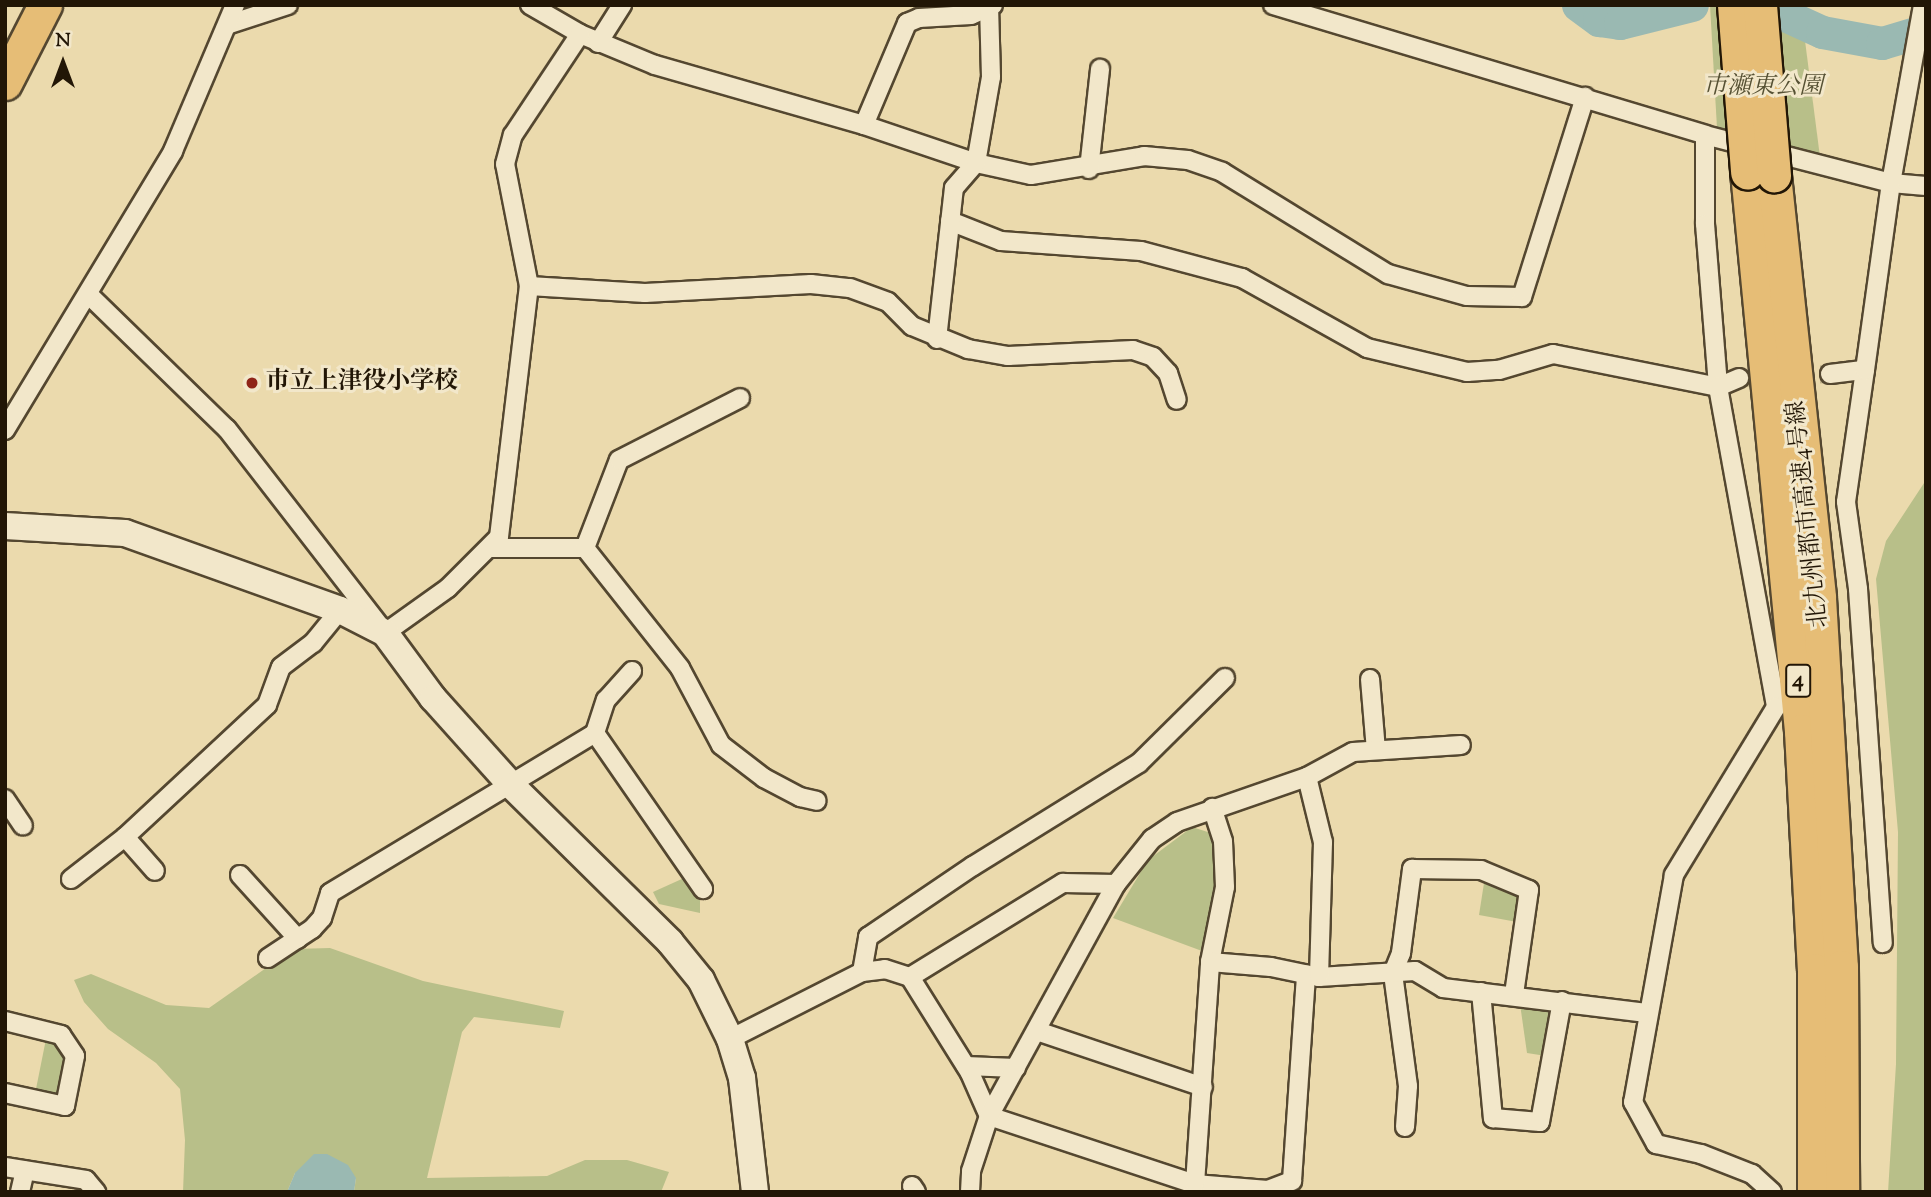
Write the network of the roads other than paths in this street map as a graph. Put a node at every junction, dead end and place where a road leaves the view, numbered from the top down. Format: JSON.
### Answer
{"nodes":[{"id":1,"x":24,"y":5,"type":"edge"},
{"id":2,"x":45,"y":5,"type":"edge"},
{"id":3,"x":235,"y":5,"type":"edge"},
{"id":4,"x":288,"y":5,"type":"edge"},
{"id":5,"x":530,"y":5,"type":"edge"},
{"id":6,"x":622,"y":5,"type":"edge"},
{"id":7,"x":1273,"y":5,"type":"edge"},
{"id":8,"x":1734,"y":5,"type":"edge"},
{"id":9,"x":1760,"y":5,"type":"edge"},
{"id":10,"x":991,"y":6,"type":"edge"},
{"id":11,"x":1923,"y":8,"type":"edge"},
{"id":12,"x":230,"y":24,"type":"junction"},
{"id":13,"x":580,"y":34,"type":"junction"},
{"id":14,"x":5,"y":43,"type":"edge"},
{"id":15,"x":598,"y":43,"type":"junction"},
{"id":16,"x":1100,"y":69,"type":"dead end"},
{"id":17,"x":5,"y":83,"type":"edge"},
{"id":18,"x":1585,"y":97,"type":"junction"},
{"id":19,"x":864,"y":125,"type":"junction"},
{"id":20,"x":1705,"y":135,"type":"junction"},
{"id":21,"x":976,"y":163,"type":"junction"},
{"id":22,"x":1088,"y":169,"type":"junction"},
{"id":23,"x":1760,"y":174,"type":"junction"},
{"id":24,"x":1891,"y":183,"type":"junction"},
{"id":25,"x":1926,"y":186,"type":"edge"},
{"id":26,"x":950,"y":221,"type":"junction"},
{"id":27,"x":528,"y":286,"type":"junction"},
{"id":28,"x":89,"y":295,"type":"junction"},
{"id":29,"x":937,"y":338,"type":"junction"},
{"id":30,"x":1865,"y":370,"type":"junction"},
{"id":31,"x":1830,"y":374,"type":"tunnel mouth"},
{"id":32,"x":1739,"y":378,"type":"tunnel mouth"},
{"id":33,"x":1718,"y":387,"type":"junction"},
{"id":34,"x":740,"y":398,"type":"dead end"},
{"id":35,"x":1177,"y":400,"type":"dead end"},
{"id":36,"x":5,"y":430,"type":"edge"},
{"id":37,"x":5,"y":526,"type":"edge"},
{"id":38,"x":490,"y":548,"type":"junction"},
{"id":39,"x":585,"y":548,"type":"junction"},
{"id":40,"x":340,"y":610,"type":"junction"},
{"id":41,"x":385,"y":633,"type":"junction"},
{"id":42,"x":632,"y":671,"type":"dead end"},
{"id":43,"x":1225,"y":678,"type":"dead end"},
{"id":44,"x":1370,"y":679,"type":"dead end"},
{"id":45,"x":595,"y":733,"type":"junction"},
{"id":46,"x":1461,"y":745,"type":"dead end"},
{"id":47,"x":1376,"y":750,"type":"junction"},
{"id":48,"x":1307,"y":776,"type":"junction"},
{"id":49,"x":512,"y":786,"type":"junction"},
{"id":50,"x":5,"y":799,"type":"edge"},
{"id":51,"x":817,"y":801,"type":"dead end"},
{"id":52,"x":1212,"y":808,"type":"junction"},
{"id":53,"x":23,"y":825,"type":"dead end"},
{"id":54,"x":125,"y":837,"type":"junction"},
{"id":55,"x":155,"y":871,"type":"dead end"},
{"id":56,"x":240,"y":875,"type":"dead end"},
{"id":57,"x":71,"y":879,"type":"dead end"},
{"id":58,"x":1116,"y":884,"type":"junction"},
{"id":59,"x":703,"y":889,"type":"dead end"},
{"id":60,"x":298,"y":939,"type":"junction"},
{"id":61,"x":1883,"y":943,"type":"dead end"},
{"id":62,"x":268,"y":958,"type":"dead end"},
{"id":63,"x":1210,"y":962,"type":"junction"},
{"id":64,"x":862,"y":972,"type":"junction"},
{"id":65,"x":1393,"y":973,"type":"junction"},
{"id":66,"x":1312,"y":975,"type":"junction"},
{"id":67,"x":910,"y":977,"type":"junction"},
{"id":68,"x":1481,"y":992,"type":"junction"},
{"id":69,"x":1514,"y":994,"type":"junction"},
{"id":70,"x":1562,"y":1001,"type":"junction"},
{"id":71,"x":1646,"y":1013,"type":"junction"},
{"id":72,"x":5,"y":1021,"type":"edge"},
{"id":73,"x":1037,"y":1031,"type":"junction"},
{"id":74,"x":730,"y":1038,"type":"junction"},
{"id":75,"x":966,"y":1066,"type":"junction"},
{"id":76,"x":1016,"y":1068,"type":"junction"},
{"id":77,"x":1203,"y":1087,"type":"junction"},
{"id":78,"x":5,"y":1093,"type":"edge"},
{"id":79,"x":989,"y":1115,"type":"junction"},
{"id":80,"x":1405,"y":1127,"type":"dead end"},
{"id":81,"x":5,"y":1167,"type":"edge"},
{"id":82,"x":25,"y":1171,"type":"junction"},
{"id":83,"x":1195,"y":1184,"type":"junction"},
{"id":84,"x":20,"y":1192,"type":"edge"},
{"id":85,"x":96,"y":1192,"type":"edge"},
{"id":86,"x":755,"y":1192,"type":"edge"},
{"id":87,"x":970,"y":1192,"type":"edge"},
{"id":88,"x":1772,"y":1192,"type":"edge"},
{"id":89,"x":1814,"y":1192,"type":"edge"},
{"id":90,"x":1842,"y":1192,"type":"edge"}],
"edges":[{"from":1,"to":14,"type":"highway"},
{"from":2,"to":17,"type":"highway"},
{"from":3,"to":12,"type":"street"},
{"from":4,"to":12,"type":"street"},
{"from":5,"to":13,"type":"street"},
{"from":6,"to":15,"type":"street"},
{"from":7,"to":18,"type":"street"},
{"from":8,"to":23,"type":"highway","name":"北九州都市高速4号線","number":"4","bridge":true},
{"from":9,"to":23,"type":"highway","name":"北九州都市高速4号線","number":"4","bridge":true},
{"from":10,"to":19,"type":"street"},
{"from":10,"to":21,"type":"street"},
{"from":11,"to":24,"type":"street"},
{"from":12,"to":28,"type":"street"},
{"from":13,"to":15,"type":"street"},
{"from":13,"to":27,"type":"street"},
{"from":15,"to":19,"type":"street"},
{"from":16,"to":22,"type":"street"},
{"from":18,"to":20,"type":"street"},
{"from":18,"to":22,"type":"street"},
{"from":19,"to":21,"type":"street"},
{"from":20,"to":24,"type":"street"},
{"from":20,"to":33,"type":"street"},
{"from":21,"to":22,"type":"street"},
{"from":21,"to":26,"type":"street"},
{"from":23,"to":89,"type":"highway","name":"北九州都市高速4号線","number":"4"},
{"from":23,"to":90,"type":"highway","name":"北九州都市高速4号線","number":"4"},
{"from":24,"to":25,"type":"street"},
{"from":24,"to":30,"type":"street"},
{"from":26,"to":29,"type":"street"},
{"from":26,"to":33,"type":"street"},
{"from":27,"to":29,"type":"street"},
{"from":27,"to":38,"type":"street"},
{"from":28,"to":36,"type":"street"},
{"from":28,"to":41,"type":"street"},
{"from":29,"to":35,"type":"street"},
{"from":30,"to":31,"type":"street"},
{"from":30,"to":61,"type":"street"},
{"from":32,"to":33,"type":"street"},
{"from":33,"to":71,"type":"street"},
{"from":34,"to":39,"type":"street"},
{"from":37,"to":40,"type":"street"},
{"from":38,"to":39,"type":"street"},
{"from":38,"to":41,"type":"street"},
{"from":39,"to":51,"type":"street"},
{"from":40,"to":41,"type":"street"},
{"from":40,"to":54,"type":"street"},
{"from":41,"to":49,"type":"street"},
{"from":42,"to":45,"type":"street"},
{"from":43,"to":64,"type":"street"},
{"from":44,"to":47,"type":"street"},
{"from":45,"to":49,"type":"street"},
{"from":45,"to":59,"type":"street"},
{"from":46,"to":47,"type":"street"},
{"from":47,"to":48,"type":"street"},
{"from":48,"to":52,"type":"street"},
{"from":48,"to":66,"type":"street"},
{"from":49,"to":60,"type":"street"},
{"from":49,"to":74,"type":"street"},
{"from":50,"to":53,"type":"street"},
{"from":52,"to":58,"type":"street"},
{"from":52,"to":63,"type":"street"},
{"from":54,"to":55,"type":"street"},
{"from":54,"to":57,"type":"street"},
{"from":56,"to":60,"type":"street"},
{"from":58,"to":67,"type":"street"},
{"from":58,"to":73,"type":"street"},
{"from":60,"to":62,"type":"street"},
{"from":63,"to":66,"type":"street"},
{"from":63,"to":77,"type":"street"},
{"from":64,"to":67,"type":"street"},
{"from":64,"to":74,"type":"street"},
{"from":65,"to":66,"type":"street"},
{"from":65,"to":68,"type":"street"},
{"from":65,"to":69,"type":"street"},
{"from":65,"to":80,"type":"street"},
{"from":66,"to":83,"type":"street"},
{"from":67,"to":75,"type":"street"},
{"from":68,"to":69,"type":"street"},
{"from":68,"to":70,"type":"street"},
{"from":69,"to":70,"type":"street"},
{"from":70,"to":71,"type":"street"},
{"from":71,"to":88,"type":"street"},
{"from":72,"to":78,"type":"street"},
{"from":73,"to":76,"type":"street"},
{"from":73,"to":77,"type":"street"},
{"from":74,"to":86,"type":"street"},
{"from":75,"to":76,"type":"street"},
{"from":75,"to":79,"type":"street"},
{"from":76,"to":79,"type":"street"},
{"from":77,"to":83,"type":"street"},
{"from":79,"to":83,"type":"street"},
{"from":79,"to":87,"type":"street"},
{"from":81,"to":82,"type":"street"},
{"from":82,"to":84,"type":"street"},
{"from":82,"to":85,"type":"street"}]}
